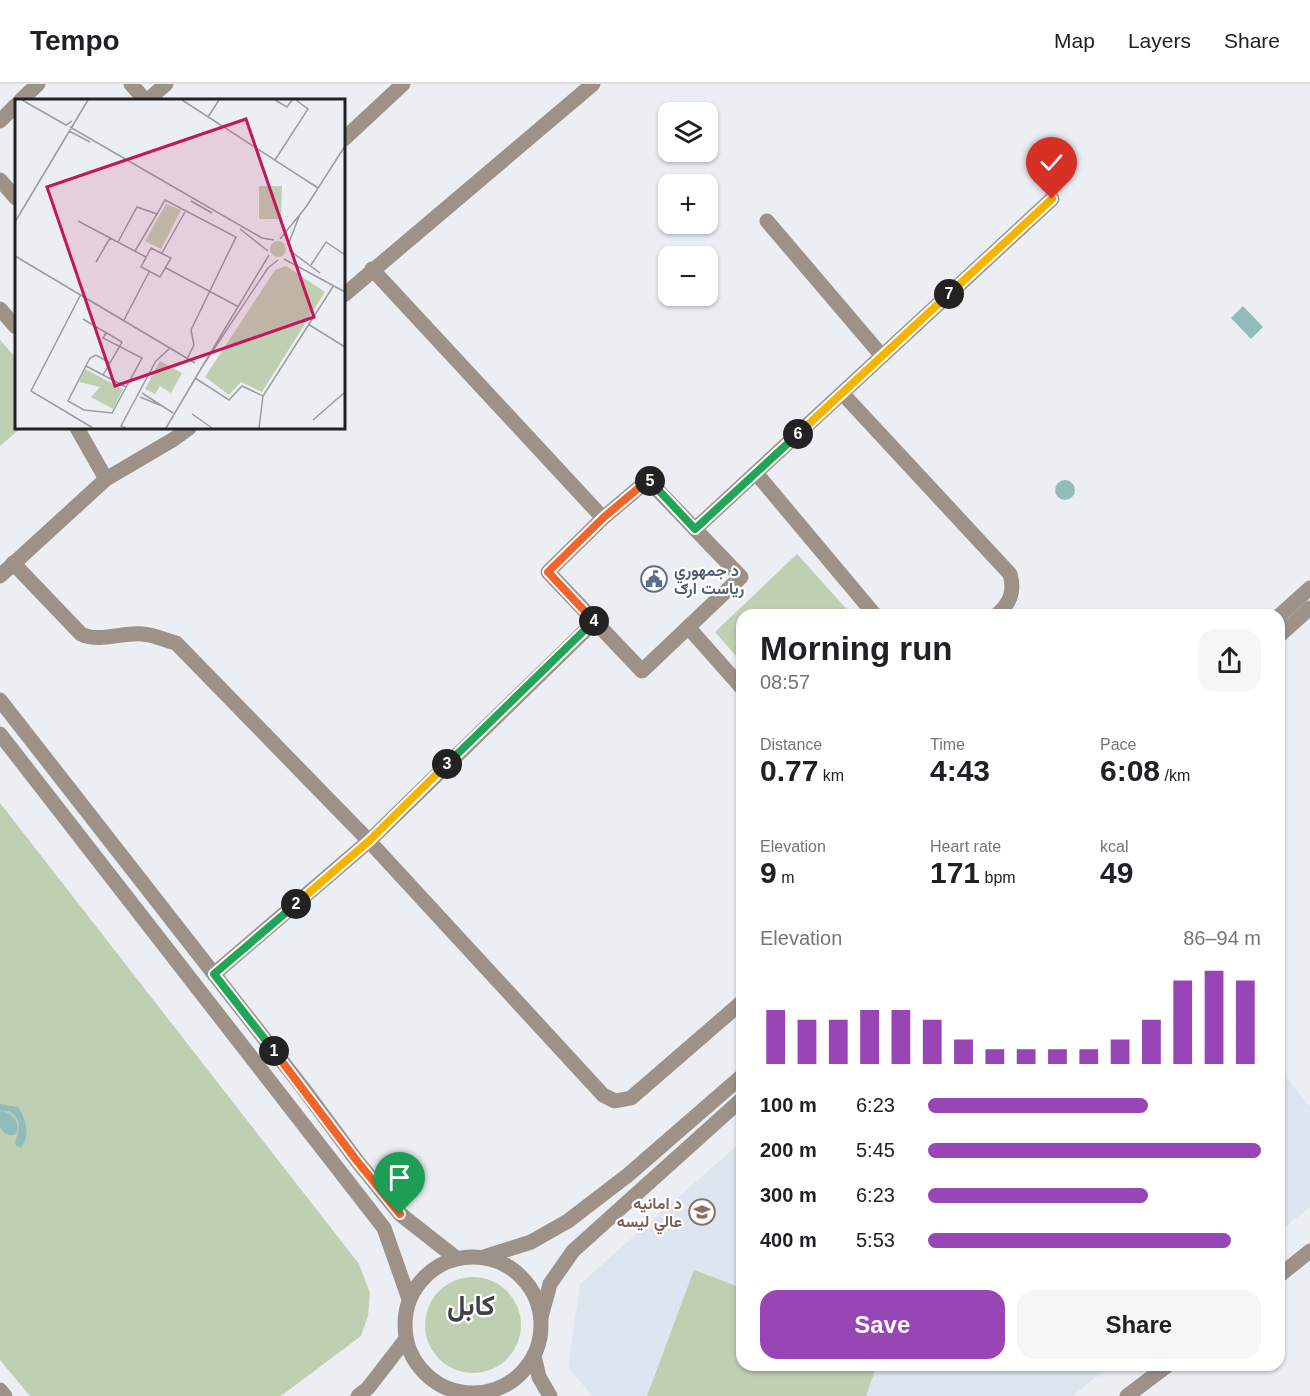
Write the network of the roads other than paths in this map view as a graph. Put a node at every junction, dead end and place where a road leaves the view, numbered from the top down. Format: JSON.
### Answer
{"nodes":[{"id":1,"x":38,"y":84,"type":"edge"},
{"id":2,"x":131,"y":84,"type":"edge"},
{"id":3,"x":166,"y":84,"type":"edge"},
{"id":4,"x":403,"y":84,"type":"edge"},
{"id":5,"x":593,"y":84,"type":"edge"},
{"id":6,"x":22,"y":99,"type":"edge"},
{"id":7,"x":146,"y":99,"type":"edge"},
{"id":8,"x":148,"y":99,"type":"edge"},
{"id":9,"x":15,"y":106,"type":"edge"},
{"id":10,"x":0,"y":121,"type":"edge"},
{"id":11,"x":345,"y":138,"type":"edge"},
{"id":12,"x":0,"y":180,"type":"edge"},
{"id":13,"x":15,"y":197,"type":"edge"},
{"id":14,"x":1052,"y":199,"type":"dead end"},
{"id":15,"x":767,"y":221,"type":"dead end"},
{"id":16,"x":372,"y":269,"type":"junction"},
{"id":17,"x":345,"y":294,"type":"edge"},
{"id":18,"x":0,"y":309,"type":"edge"},
{"id":19,"x":15,"y":326,"type":"edge"},
{"id":20,"x":882,"y":356,"type":"junction"},
{"id":21,"x":842,"y":393,"type":"junction"},
{"id":22,"x":78,"y":429,"type":"edge"},
{"id":23,"x":188,"y":429,"type":"edge"},
{"id":24,"x":756,"y":473,"type":"junction"},
{"id":25,"x":106,"y":478,"type":"junction"},
{"id":26,"x":603,"y":518,"type":"junction"},
{"id":27,"x":695,"y":529,"type":"junction"},
{"id":28,"x":13,"y":563,"type":"junction"},
{"id":29,"x":0,"y":576,"type":"edge"},
{"id":30,"x":1310,"y":588,"type":"edge"},
{"id":31,"x":1310,"y":608,"type":"edge"},
{"id":32,"x":869,"y":609,"type":"edge"},
{"id":33,"x":1002,"y":609,"type":"edge"},
{"id":34,"x":1285,"y":610,"type":"edge"},
{"id":35,"x":595,"y":621,"type":"junction"},
{"id":36,"x":688,"y":627,"type":"junction"},
{"id":37,"x":1285,"y":630,"type":"edge"},
{"id":38,"x":736,"y":681,"type":"edge"},
{"id":39,"x":0,"y":700,"type":"edge"},
{"id":40,"x":0,"y":735,"type":"edge"},
{"id":41,"x":369,"y":841,"type":"junction"},
{"id":42,"x":214,"y":974,"type":"junction"},
{"id":43,"x":736,"y":1007,"type":"edge"},
{"id":44,"x":736,"y":1081,"type":"edge"},
{"id":45,"x":736,"y":1104,"type":"edge"},
{"id":46,"x":1310,"y":1251,"type":"edge"},
{"id":47,"x":484,"y":1257,"type":"junction"},
{"id":48,"x":456,"y":1258,"type":"junction"},
{"id":49,"x":1285,"y":1271,"type":"edge"},
{"id":50,"x":410,"y":1299,"type":"junction"},
{"id":51,"x":541,"y":1317,"type":"junction"},
{"id":52,"x":406,"y":1339,"type":"junction"},
{"id":53,"x":534,"y":1356,"type":"junction"},
{"id":54,"x":1160,"y":1371,"type":"edge"},
{"id":55,"x":448,"y":1389,"type":"junction"},
{"id":56,"x":0,"y":1390,"type":"edge"},
{"id":57,"x":363,"y":1392,"type":"edge"},
{"id":58,"x":484,"y":1395,"type":"edge"},
{"id":59,"x":5,"y":1396,"type":"edge"},
{"id":60,"x":432,"y":1396,"type":"edge"},
{"id":61,"x":550,"y":1396,"type":"edge"},
{"id":62,"x":1127,"y":1396,"type":"edge"}],
"edges":[{"from":1,"to":6,"type":"street"},
{"from":2,"to":7,"type":"street"},
{"from":3,"to":8,"type":"street"},
{"from":4,"to":11,"type":"street"},
{"from":5,"to":16,"type":"street"},
{"from":9,"to":10,"type":"street"},
{"from":12,"to":13,"type":"street"},
{"from":14,"to":20,"type":"street"},
{"from":15,"to":20,"type":"street"},
{"from":16,"to":17,"type":"street"},
{"from":16,"to":26,"type":"street"},
{"from":18,"to":19,"type":"street"},
{"from":20,"to":21,"type":"street"},
{"from":21,"to":24,"type":"street"},
{"from":21,"to":33,"type":"street"},
{"from":22,"to":25,"type":"street"},
{"from":23,"to":25,"type":"street"},
{"from":24,"to":27,"type":"street"},
{"from":24,"to":32,"type":"street"},
{"from":25,"to":28,"type":"street"},
{"from":26,"to":27,"type":"street"},
{"from":26,"to":35,"type":"street"},
{"from":27,"to":36,"type":"street"},
{"from":28,"to":29,"type":"street"},
{"from":28,"to":41,"type":"street"},
{"from":30,"to":34,"type":"street"},
{"from":31,"to":37,"type":"street"},
{"from":35,"to":36,"type":"street"},
{"from":35,"to":41,"type":"street"},
{"from":36,"to":38,"type":"street"},
{"from":39,"to":42,"type":"street"},
{"from":40,"to":50,"type":"street"},
{"from":41,"to":42,"type":"street"},
{"from":41,"to":43,"type":"street"},
{"from":42,"to":48,"type":"street"},
{"from":44,"to":47,"type":"street"},
{"from":45,"to":51,"type":"street"},
{"from":46,"to":49,"type":"street"},
{"from":47,"to":48,"type":"street"},
{"from":47,"to":51,"type":"street"},
{"from":48,"to":50,"type":"street"},
{"from":50,"to":52,"type":"street"},
{"from":51,"to":53,"type":"street"},
{"from":52,"to":55,"type":"street"},
{"from":52,"to":57,"type":"street"},
{"from":53,"to":58,"type":"street"},
{"from":53,"to":61,"type":"street"},
{"from":54,"to":62,"type":"street"},
{"from":55,"to":58,"type":"street"},
{"from":55,"to":60,"type":"street"},
{"from":56,"to":59,"type":"street"}]}
